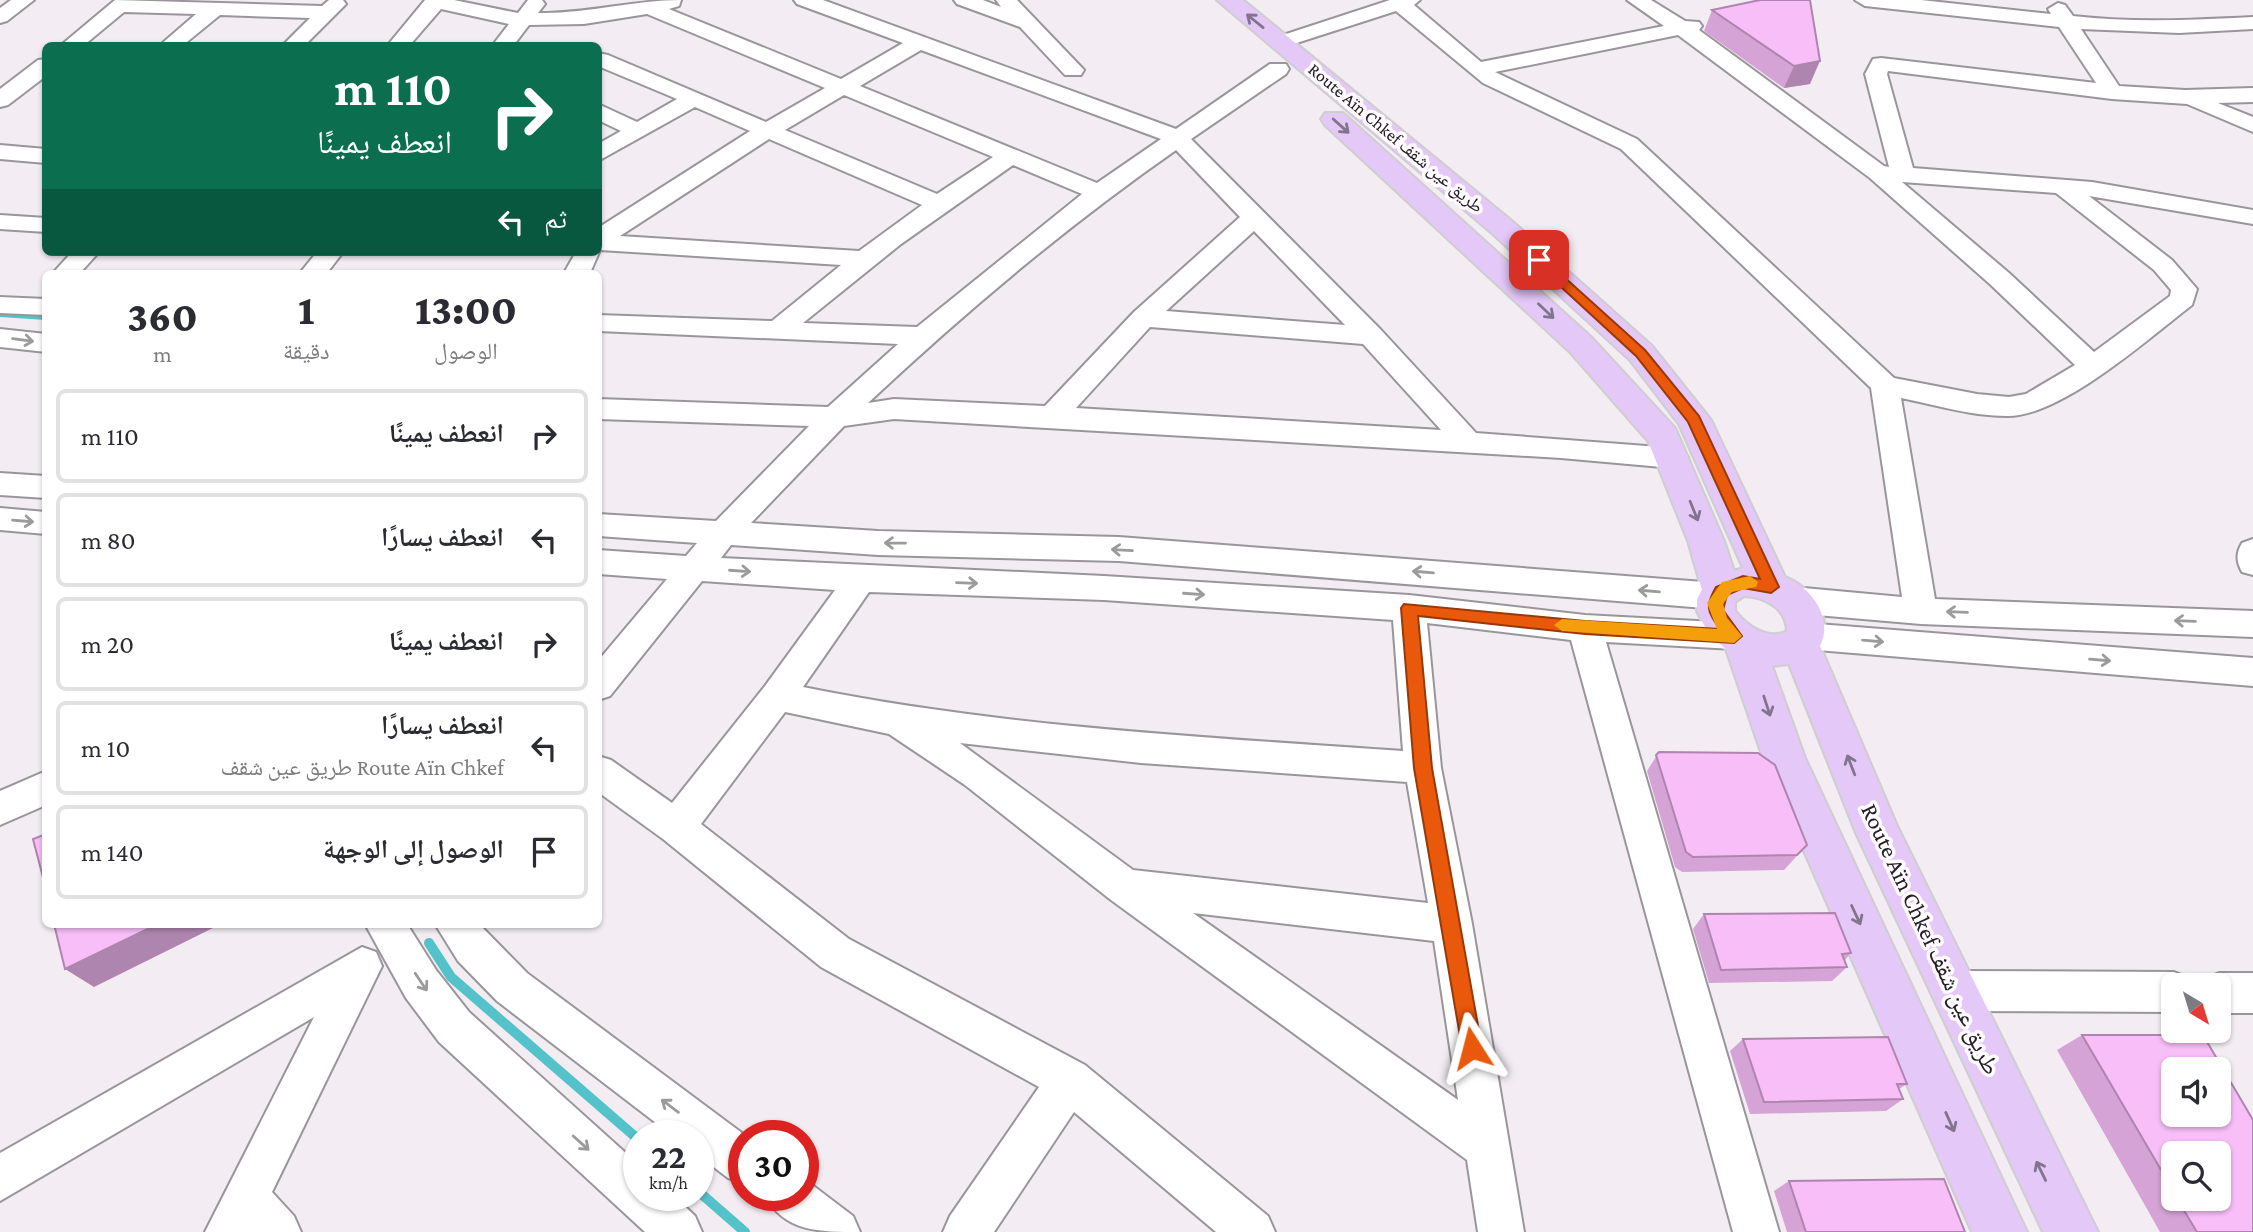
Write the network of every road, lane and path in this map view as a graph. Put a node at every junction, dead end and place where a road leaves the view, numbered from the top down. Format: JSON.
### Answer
{"nodes":[{"id":1,"x":24,"y":0,"type":"edge"},
{"id":2,"x":538,"y":0,"type":"edge"},
{"id":3,"x":678,"y":0,"type":"edge"},
{"id":4,"x":804,"y":0,"type":"edge"},
{"id":5,"x":964,"y":0,"type":"edge"},
{"id":6,"x":1006,"y":0,"type":"edge"},
{"id":7,"x":1198,"y":0,"type":"edge"},
{"id":8,"x":1229,"y":0,"type":"edge"},
{"id":9,"x":1637,"y":0,"type":"edge"},
{"id":10,"x":1865,"y":0,"type":"edge"},
{"id":11,"x":2052,"y":0,"type":"edge"},
{"id":12,"x":436,"y":1,"type":"edge"},
{"id":13,"x":1404,"y":1,"type":"edge"},
{"id":14,"x":123,"y":3,"type":"edge"},
{"id":15,"x":334,"y":6,"type":"edge"},
{"id":16,"x":216,"y":8,"type":"junction"},
{"id":17,"x":640,"y":9,"type":"junction"},
{"id":18,"x":2250,"y":12,"type":"edge"},
{"id":19,"x":0,"y":17,"type":"edge"},
{"id":20,"x":523,"y":18,"type":"junction"},
{"id":21,"x":1025,"y":22,"type":"junction"},
{"id":22,"x":2067,"y":22,"type":"junction"},
{"id":23,"x":1708,"y":23,"type":"dead end"},
{"id":24,"x":1682,"y":28,"type":"junction"},
{"id":25,"x":75,"y":42,"type":"edge"},
{"id":26,"x":174,"y":42,"type":"edge"},
{"id":27,"x":296,"y":42,"type":"edge"},
{"id":28,"x":400,"y":42,"type":"edge"},
{"id":29,"x":505,"y":42,"type":"edge"},
{"id":30,"x":918,"y":43,"type":"junction"},
{"id":31,"x":608,"y":48,"type":"edge"},
{"id":32,"x":1279,"y":55,"type":"junction"},
{"id":33,"x":42,"y":68,"type":"edge"},
{"id":34,"x":1479,"y":69,"type":"junction"},
{"id":35,"x":1073,"y":70,"type":"dead end"},
{"id":36,"x":844,"y":87,"type":"junction"},
{"id":37,"x":42,"y":90,"type":"edge"},
{"id":38,"x":2112,"y":92,"type":"junction"},
{"id":39,"x":8,"y":94,"type":"edge"},
{"id":40,"x":2253,"y":95,"type":"edge"},
{"id":41,"x":2185,"y":97,"type":"junction"},
{"id":42,"x":692,"y":100,"type":"junction"},
{"id":43,"x":602,"y":113,"type":"edge"},
{"id":44,"x":2253,"y":125,"type":"edge"},
{"id":45,"x":638,"y":131,"type":"junction"},
{"id":46,"x":765,"y":132,"type":"junction"},
{"id":47,"x":1175,"y":136,"type":"junction"},
{"id":48,"x":0,"y":152,"type":"edge"},
{"id":49,"x":602,"y":152,"type":"edge"},
{"id":50,"x":1012,"y":155,"type":"junction"},
{"id":51,"x":42,"y":156,"type":"edge"},
{"id":52,"x":1891,"y":174,"type":"junction"},
{"id":53,"x":2064,"y":188,"type":"junction"},
{"id":54,"x":1098,"y":192,"type":"junction"},
{"id":55,"x":937,"y":203,"type":"junction"},
{"id":56,"x":2253,"y":217,"type":"edge"},
{"id":57,"x":1253,"y":218,"type":"junction"},
{"id":58,"x":0,"y":222,"type":"edge"},
{"id":59,"x":42,"y":225,"type":"edge"},
{"id":60,"x":602,"y":238,"type":"edge"},
{"id":61,"x":602,"y":241,"type":"edge"},
{"id":62,"x":82,"y":256,"type":"edge"},
{"id":63,"x":327,"y":256,"type":"edge"},
{"id":64,"x":862,"y":259,"type":"junction"},
{"id":65,"x":69,"y":270,"type":"edge"},
{"id":66,"x":315,"y":270,"type":"edge"},
{"id":67,"x":42,"y":303,"type":"edge"},
{"id":68,"x":0,"y":305,"type":"edge"},
{"id":69,"x":1143,"y":318,"type":"junction"},
{"id":70,"x":602,"y":323,"type":"edge"},
{"id":71,"x":778,"y":330,"type":"junction"},
{"id":72,"x":1371,"y":336,"type":"junction"},
{"id":73,"x":923,"y":337,"type":"junction"},
{"id":74,"x":0,"y":338,"type":"edge"},
{"id":75,"x":42,"y":343,"type":"edge"},
{"id":76,"x":2093,"y":367,"type":"junction"},
{"id":77,"x":1885,"y":385,"type":"junction"},
{"id":78,"x":602,"y":409,"type":"edge"},
{"id":79,"x":1052,"y":416,"type":"junction"},
{"id":80,"x":835,"y":417,"type":"junction"},
{"id":81,"x":1470,"y":444,"type":"junction"},
{"id":82,"x":1673,"y":458,"type":"junction"},
{"id":83,"x":0,"y":484,"type":"edge"},
{"id":84,"x":42,"y":487,"type":"edge"},
{"id":85,"x":0,"y":519,"type":"edge"},
{"id":86,"x":42,"y":523,"type":"edge"},
{"id":87,"x":602,"y":525,"type":"edge"},
{"id":88,"x":724,"y":532,"type":"junction"},
{"id":89,"x":2253,"y":551,"type":"edge"},
{"id":90,"x":602,"y":562,"type":"edge"},
{"id":91,"x":2253,"y":563,"type":"edge"},
{"id":92,"x":695,"y":568,"type":"junction"},
{"id":93,"x":860,"y":579,"type":"junction"},
{"id":94,"x":1719,"y":593,"type":"junction"},
{"id":95,"x":1409,"y":608,"type":"junction"},
{"id":96,"x":1921,"y":611,"type":"junction"},
{"id":97,"x":1792,"y":616,"type":"junction"},
{"id":98,"x":2253,"y":624,"type":"edge"},
{"id":99,"x":1585,"y":628,"type":"junction"},
{"id":100,"x":1738,"y":639,"type":"junction"},
{"id":101,"x":2253,"y":672,"type":"edge"},
{"id":102,"x":602,"y":681,"type":"edge"},
{"id":103,"x":777,"y":696,"type":"junction"},
{"id":104,"x":898,"y":721,"type":"junction"},
{"id":105,"x":1423,"y":768,"type":"junction"},
{"id":106,"x":602,"y":774,"type":"edge"},
{"id":107,"x":42,"y":789,"type":"edge"},
{"id":108,"x":0,"y":809,"type":"edge"},
{"id":109,"x":676,"y":827,"type":"junction"},
{"id":110,"x":1125,"y":887,"type":"junction"},
{"id":111,"x":1452,"y":923,"type":"junction"},
{"id":112,"x":385,"y":928,"type":"edge"},
{"id":113,"x":389,"y":928,"type":"edge"},
{"id":114,"x":458,"y":928,"type":"edge"},
{"id":115,"x":361,"y":967,"type":"junction"},
{"id":116,"x":1954,"y":991,"type":"junction"},
{"id":117,"x":2161,"y":992,"type":"edge"},
{"id":118,"x":2231,"y":993,"type":"edge"},
{"id":119,"x":2253,"y":993,"type":"edge"},
{"id":120,"x":1070,"y":1080,"type":"junction"},
{"id":121,"x":1488,"y":1147,"type":"junction"},
{"id":122,"x":728,"y":1150,"type":"edge"},
{"id":123,"x":0,"y":1178,"type":"edge"},
{"id":124,"x":809,"y":1211,"type":"edge"},
{"id":125,"x":236,"y":1214,"type":"edge"},
{"id":126,"x":278,"y":1232,"type":"edge"},
{"id":127,"x":679,"y":1232,"type":"edge"},
{"id":128,"x":837,"y":1232,"type":"edge"},
{"id":129,"x":966,"y":1232,"type":"edge"},
{"id":130,"x":1252,"y":1232,"type":"edge"},
{"id":131,"x":1501,"y":1232,"type":"edge"},
{"id":132,"x":1756,"y":1232,"type":"edge"},
{"id":133,"x":2000,"y":1232,"type":"edge"},
{"id":134,"x":2071,"y":1232,"type":"edge"}],
"edges":[{"from":1,"to":19,"type":"street"},
{"from":2,"to":20,"type":"street"},
{"from":3,"to":17,"type":"street"},
{"from":4,"to":30,"type":"street"},
{"from":5,"to":21,"type":"street"},
{"from":6,"to":21,"type":"street"},
{"from":7,"to":32,"type":"main road","name":"Route Aïn Chkef طريق عين شقف"},
{"from":32,"to":8,"type":"main road","name":"Route Aïn Chkef طريق عين شقف","one_way":true},
{"from":9,"to":24,"type":"street"},
{"from":10,"to":22,"type":"street"},
{"from":11,"to":22,"type":"street"},
{"from":12,"to":20,"type":"street"},
{"from":12,"to":28,"type":"street"},
{"from":13,"to":32,"type":"street"},
{"from":13,"to":34,"type":"street"},
{"from":14,"to":16,"type":"street"},
{"from":14,"to":25,"type":"street"},
{"from":15,"to":16,"type":"street"},
{"from":15,"to":27,"type":"street"},
{"from":16,"to":26,"type":"street"},
{"from":17,"to":20,"type":"street"},
{"from":17,"to":31,"type":"street"},
{"from":17,"to":36,"type":"street"},
{"from":18,"to":22,"type":"street"},
{"from":20,"to":29,"type":"street"},
{"from":21,"to":35,"type":"street"},
{"from":22,"to":38,"type":"street"},
{"from":23,"to":24,"type":"street"},
{"from":24,"to":34,"type":"street"},
{"from":24,"to":52,"type":"street"},
{"from":30,"to":36,"type":"street"},
{"from":30,"to":47,"type":"street"},
{"from":31,"to":42,"type":"street"},
{"from":32,"to":47,"type":"street"},
{"from":32,"to":82,"type":"main road","name":"Route Aïn Chkef طريق عين شقف","one_way":true},
{"from":32,"to":97,"type":"main road","name":"Route Aïn Chkef طريق عين شقف"},
{"from":33,"to":39,"type":"street"},
{"from":34,"to":77,"type":"street"},
{"from":36,"to":46,"type":"street"},
{"from":36,"to":50,"type":"street"},
{"from":37,"to":39,"type":"street"},
{"from":38,"to":41,"type":"street"},
{"from":38,"to":52,"type":"street"},
{"from":40,"to":41,"type":"street"},
{"from":41,"to":44,"type":"street"},
{"from":42,"to":45,"type":"street"},
{"from":42,"to":46,"type":"street"},
{"from":43,"to":45,"type":"street"},
{"from":45,"to":49,"type":"street"},
{"from":46,"to":55,"type":"street"},
{"from":46,"to":60,"type":"street"},
{"from":47,"to":54,"type":"street"},
{"from":47,"to":57,"type":"street"},
{"from":48,"to":51,"type":"street"},
{"from":50,"to":54,"type":"street"},
{"from":50,"to":55,"type":"street"},
{"from":52,"to":53,"type":"street"},
{"from":52,"to":76,"type":"street"},
{"from":53,"to":56,"type":"street"},
{"from":53,"to":76,"type":"street"},
{"from":54,"to":73,"type":"street"},
{"from":55,"to":64,"type":"street"},
{"from":57,"to":69,"type":"street"},
{"from":57,"to":72,"type":"street"},
{"from":58,"to":59,"type":"street"},
{"from":61,"to":64,"type":"street"},
{"from":62,"to":65,"type":"street"},
{"from":63,"to":66,"type":"street"},
{"from":64,"to":71,"type":"street"},
{"from":67,"to":68,"type":"street"},
{"from":69,"to":72,"type":"street"},
{"from":69,"to":79,"type":"street"},
{"from":70,"to":71,"type":"street"},
{"from":71,"to":73,"type":"street"},
{"from":72,"to":81,"type":"street"},
{"from":73,"to":80,"type":"street"},
{"from":74,"to":75,"type":"street","one_way":true},
{"from":76,"to":77,"type":"street"},
{"from":77,"to":96,"type":"street"},
{"from":78,"to":80,"type":"street"},
{"from":79,"to":80,"type":"street"},
{"from":79,"to":81,"type":"street"},
{"from":80,"to":88,"type":"street"},
{"from":81,"to":82,"type":"street"},
{"from":82,"to":94,"type":"main road","name":"Route Aïn Chkef طريق عين شقف","one_way":true},
{"from":83,"to":84,"type":"street"},
{"from":85,"to":86,"type":"street","one_way":true},
{"from":87,"to":88,"type":"street"},
{"from":88,"to":92,"type":"street"},
{"from":94,"to":88,"type":"street","one_way":true},
{"from":89,"to":91,"type":"street"},
{"from":90,"to":92,"type":"street"},
{"from":92,"to":93,"type":"street","one_way":true},
{"from":92,"to":102,"type":"street"},
{"from":93,"to":95,"type":"street","one_way":true},
{"from":93,"to":103,"type":"street"},
{"from":94,"to":97,"type":"main road"},
{"from":94,"to":100,"type":"main road","name":"Route Aïn Chkef طريق عين شقف"},
{"from":95,"to":99,"type":"street"},
{"from":95,"to":105,"type":"street"},
{"from":96,"to":97,"type":"street"},
{"from":98,"to":96,"type":"street","one_way":true},
{"from":97,"to":100,"type":"main road"},
{"from":97,"to":101,"type":"street","one_way":true},
{"from":116,"to":97,"type":"main road","name":"Route Aïn Chkef طريق عين شقف","one_way":true},
{"from":99,"to":100,"type":"street"},
{"from":99,"to":132,"type":"street"},
{"from":100,"to":133,"type":"main road","one_way":true},
{"from":103,"to":104,"type":"street"},
{"from":103,"to":109,"type":"street"},
{"from":104,"to":105,"type":"street"},
{"from":104,"to":110,"type":"street"},
{"from":105,"to":111,"type":"street"},
{"from":106,"to":109,"type":"street"},
{"from":107,"to":108,"type":"street"},
{"from":109,"to":120,"type":"street"},
{"from":110,"to":111,"type":"street"},
{"from":110,"to":121,"type":"street"},
{"from":111,"to":121,"type":"street"},
{"from":112,"to":115,"type":"street"},
{"from":113,"to":127,"type":"street","one_way":true},
{"from":122,"to":114,"type":"street","one_way":true},
{"from":115,"to":123,"type":"street"},
{"from":115,"to":125,"type":"street"},
{"from":116,"to":117,"type":"street"},
{"from":134,"to":116,"type":"main road","name":"Route Aïn Chkef طريق عين شقف","one_way":true},
{"from":118,"to":119,"type":"street"},
{"from":120,"to":129,"type":"street"},
{"from":120,"to":130,"type":"street"},
{"from":121,"to":131,"type":"street"},
{"from":124,"to":128,"type":"street"},
{"from":125,"to":126,"type":"street"}]}
